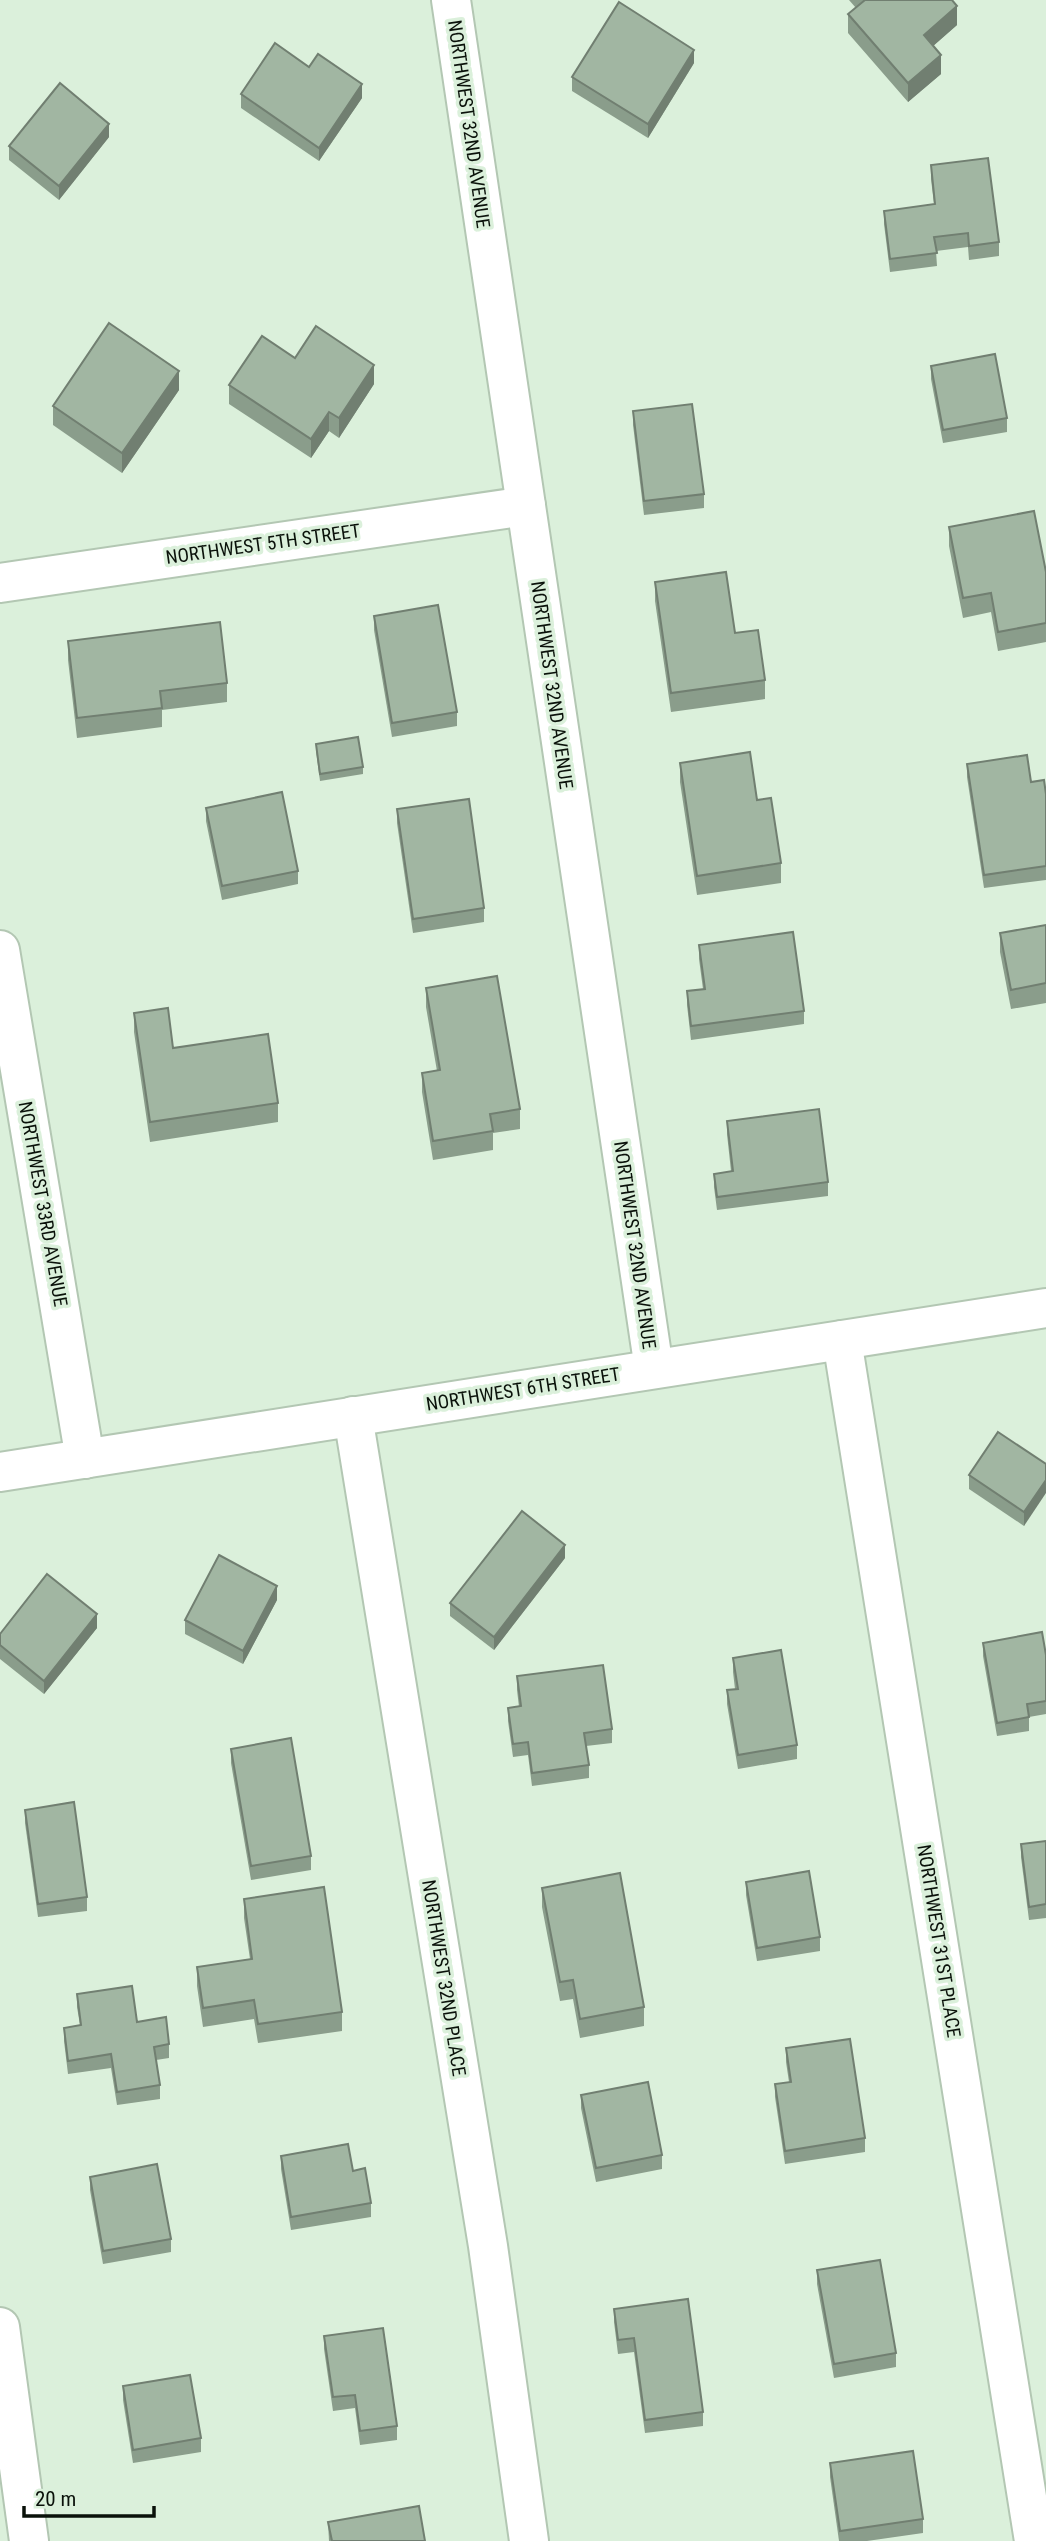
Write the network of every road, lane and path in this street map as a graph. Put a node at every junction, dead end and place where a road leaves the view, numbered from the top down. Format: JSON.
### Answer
{"nodes":[{"id":1,"x":451,"y":0,"type":"edge"},
{"id":2,"x":526,"y":506,"type":"junction"},
{"id":3,"x":0,"y":583,"type":"edge"},
{"id":4,"x":0,"y":950,"type":"edge"},
{"id":5,"x":1046,"y":1308,"type":"edge"},
{"id":6,"x":842,"y":1340,"type":"junction"},
{"id":7,"x":654,"y":1369,"type":"junction"},
{"id":8,"x":353,"y":1416,"type":"junction"},
{"id":9,"x":85,"y":1459,"type":"junction"},
{"id":10,"x":0,"y":1472,"type":"edge"},
{"id":11,"x":0,"y":2327,"type":"edge"},
{"id":12,"x":29,"y":2541,"type":"edge"},
{"id":13,"x":529,"y":2541,"type":"edge"},
{"id":14,"x":1034,"y":2541,"type":"edge"}],
"edges":[{"from":1,"to":2,"type":"street","name":"NORTHWEST 32ND AVENUE"},
{"from":2,"to":3,"type":"street","name":"NORTHWEST 5TH STREET"},
{"from":2,"to":7,"type":"street","name":"NORTHWEST 32ND AVENUE"},
{"from":4,"to":9,"type":"street","name":"NORTHWEST 33RD AVENUE"},
{"from":5,"to":6,"type":"street","name":"NORTHWEST 6TH STREET"},
{"from":6,"to":7,"type":"street","name":"NORTHWEST 6TH STREET"},
{"from":6,"to":14,"type":"street","name":"NORTHWEST 31ST PLACE"},
{"from":7,"to":8,"type":"street","name":"NORTHWEST 6TH STREET"},
{"from":8,"to":9,"type":"street","name":"NORTHWEST 6TH STREET"},
{"from":8,"to":13,"type":"street","name":"NORTHWEST 32ND PLACE"},
{"from":9,"to":10,"type":"street","name":"NORTHWEST 6TH STREET"},
{"from":11,"to":12,"type":"street"}]}
